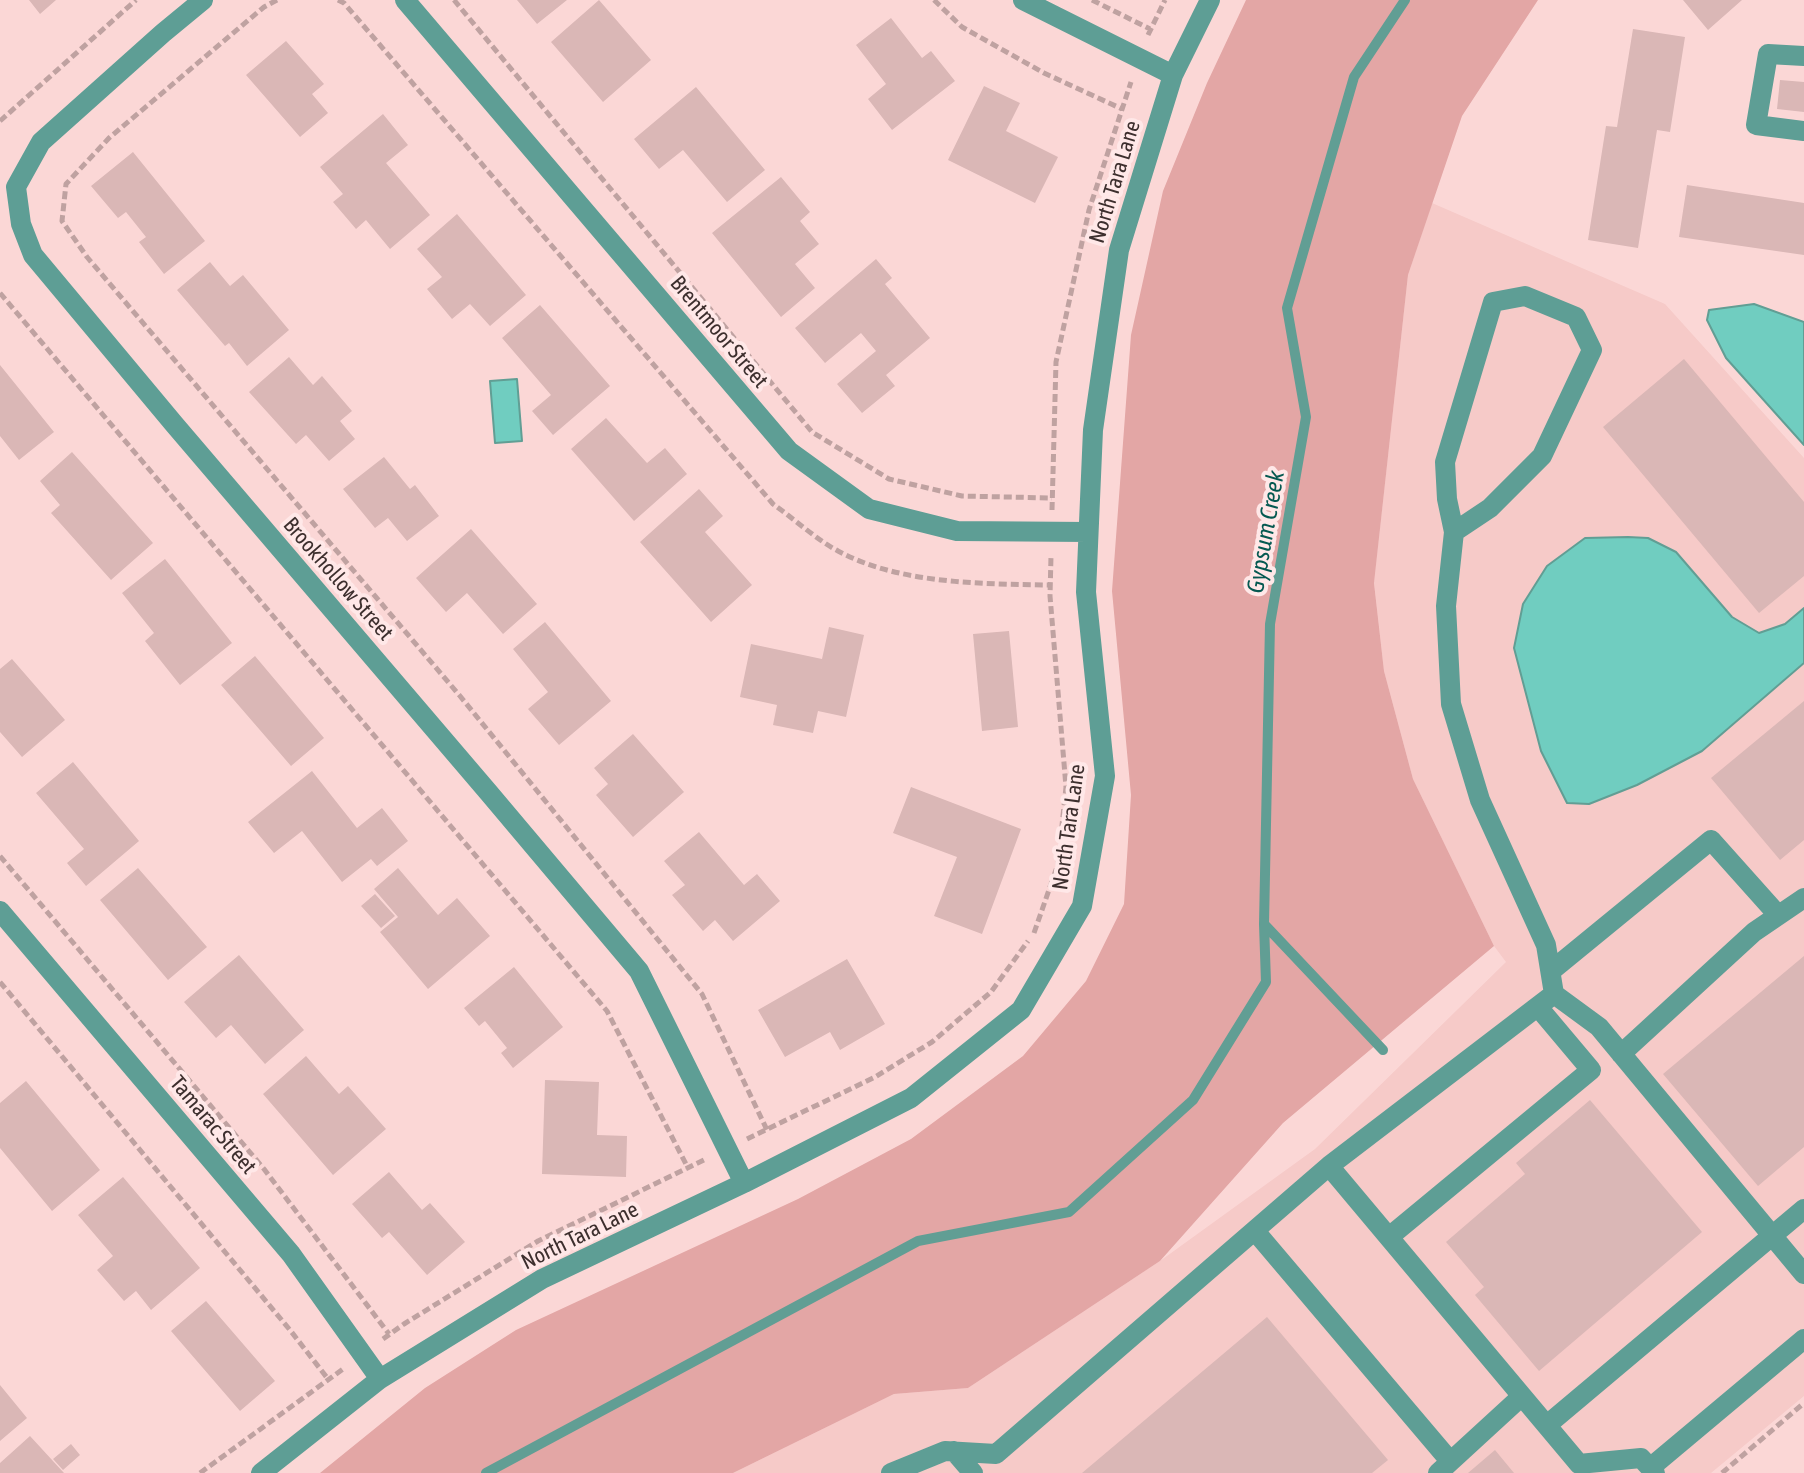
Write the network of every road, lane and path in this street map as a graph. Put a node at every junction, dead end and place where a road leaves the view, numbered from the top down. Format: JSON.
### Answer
{"nodes":[{"id":1,"x":136,"y":0,"type":"edge"},
{"id":2,"x":203,"y":0,"type":"edge"},
{"id":3,"x":277,"y":0,"type":"edge"},
{"id":4,"x":405,"y":0,"type":"edge"},
{"id":5,"x":454,"y":0,"type":"edge"},
{"id":6,"x":934,"y":0,"type":"edge"},
{"id":7,"x":1023,"y":0,"type":"edge"},
{"id":8,"x":1092,"y":0,"type":"edge"},
{"id":9,"x":1165,"y":0,"type":"edge"},
{"id":10,"x":1210,"y":0,"type":"edge"},
{"id":11,"x":1150,"y":29,"type":"junction"},
{"id":12,"x":1804,"y":56,"type":"edge"},
{"id":13,"x":1140,"y":59,"type":"junction"},
{"id":14,"x":1173,"y":75,"type":"junction"},
{"id":15,"x":1122,"y":109,"type":"junction"},
{"id":16,"x":0,"y":121,"type":"edge"},
{"id":17,"x":1804,"y":131,"type":"edge"},
{"id":18,"x":0,"y":293,"type":"edge"},
{"id":19,"x":1052,"y":498,"type":"junction"},
{"id":20,"x":1051,"y":532,"type":"junction"},
{"id":21,"x":1088,"y":532,"type":"junction"},
{"id":22,"x":1454,"y":532,"type":"junction"},
{"id":23,"x":0,"y":856,"type":"edge"},
{"id":24,"x":1804,"y":898,"type":"edge"},
{"id":25,"x":0,"y":911,"type":"edge"},
{"id":26,"x":1778,"y":915,"type":"junction"},
{"id":27,"x":1551,"y":971,"type":"junction"},
{"id":28,"x":0,"y":982,"type":"edge"},
{"id":29,"x":1546,"y":1001,"type":"junction"},
{"id":30,"x":1621,"y":1054,"type":"junction"},
{"id":31,"x":767,"y":1130,"type":"junction"},
{"id":32,"x":727,"y":1149,"type":"junction"},
{"id":33,"x":1329,"y":1166,"type":"junction"},
{"id":34,"x":688,"y":1168,"type":"junction"},
{"id":35,"x":744,"y":1183,"type":"junction"},
{"id":36,"x":1804,"y":1209,"type":"edge"},
{"id":37,"x":1255,"y":1231,"type":"junction"},
{"id":38,"x":1772,"y":1236,"type":"junction"},
{"id":39,"x":1389,"y":1237,"type":"junction"},
{"id":40,"x":1804,"y":1274,"type":"edge"},
{"id":41,"x":389,"y":1334,"type":"junction"},
{"id":42,"x":1804,"y":1339,"type":"edge"},
{"id":43,"x":363,"y":1354,"type":"junction"},
{"id":44,"x":328,"y":1379,"type":"junction"},
{"id":45,"x":380,"y":1379,"type":"junction"},
{"id":46,"x":1522,"y":1396,"type":"junction"},
{"id":47,"x":1804,"y":1403,"type":"edge"},
{"id":48,"x":1547,"y":1425,"type":"junction"},
{"id":49,"x":954,"y":1451,"type":"junction"},
{"id":50,"x":1444,"y":1467,"type":"edge"},
{"id":51,"x":1652,"y":1470,"type":"edge"},
{"id":52,"x":200,"y":1473,"type":"edge"},
{"id":53,"x":261,"y":1473,"type":"edge"},
{"id":54,"x":891,"y":1473,"type":"edge"},
{"id":55,"x":973,"y":1473,"type":"edge"},
{"id":56,"x":1722,"y":1473,"type":"edge"}],
"edges":[{"from":1,"to":16,"type":"path"},
{"from":2,"to":32,"type":"street","name":"Brookhollow Street"},
{"from":3,"to":31,"type":"path"},
{"from":4,"to":20,"type":"street","name":"Brentmoor Street"},
{"from":5,"to":19,"type":"path"},
{"from":6,"to":15,"type":"path"},
{"from":7,"to":13,"type":"street"},
{"from":8,"to":11,"type":"path"},
{"from":9,"to":11,"type":"path"},
{"from":10,"to":14,"type":"street","name":"North Tara Lane"},
{"from":11,"to":13,"type":"path"},
{"from":12,"to":17,"type":"street"},
{"from":13,"to":14,"type":"street"},
{"from":13,"to":15,"type":"path"},
{"from":14,"to":21,"type":"street","name":"North Tara Lane"},
{"from":15,"to":19,"type":"path"},
{"from":18,"to":34,"type":"path"},
{"from":19,"to":20,"type":"path"},
{"from":20,"to":21,"type":"street","name":"Brentmoor Street"},
{"from":20,"to":31,"type":"path"},
{"from":21,"to":35,"type":"street","name":"North Tara Lane"},
{"from":22,"to":22,"type":"street"},
{"from":22,"to":27,"type":"street"},
{"from":23,"to":41,"type":"path"},
{"from":24,"to":26,"type":"street"},
{"from":25,"to":43,"type":"street","name":"Tamarac Street"},
{"from":26,"to":27,"type":"street"},
{"from":26,"to":30,"type":"street"},
{"from":27,"to":29,"type":"street"},
{"from":28,"to":44,"type":"path"},
{"from":29,"to":30,"type":"street"},
{"from":29,"to":33,"type":"street"},
{"from":29,"to":39,"type":"street"},
{"from":30,"to":38,"type":"street"},
{"from":31,"to":32,"type":"path"},
{"from":32,"to":34,"type":"path"},
{"from":32,"to":35,"type":"street","name":"Brookhollow Street"},
{"from":33,"to":37,"type":"street"},
{"from":33,"to":39,"type":"street"},
{"from":34,"to":41,"type":"path"},
{"from":35,"to":45,"type":"street","name":"North Tara Lane"},
{"from":36,"to":38,"type":"street"},
{"from":37,"to":49,"type":"street"},
{"from":37,"to":50,"type":"street"},
{"from":38,"to":40,"type":"street"},
{"from":38,"to":48,"type":"street"},
{"from":39,"to":46,"type":"street"},
{"from":41,"to":43,"type":"path"},
{"from":42,"to":51,"type":"street"},
{"from":43,"to":44,"type":"path"},
{"from":43,"to":45,"type":"street","name":"Tamarac Street"},
{"from":44,"to":52,"type":"path"},
{"from":45,"to":53,"type":"street","name":"North Tara Lane"},
{"from":46,"to":48,"type":"street"},
{"from":46,"to":50,"type":"street"},
{"from":47,"to":56,"type":"path"},
{"from":48,"to":51,"type":"street"},
{"from":49,"to":54,"type":"street"},
{"from":49,"to":55,"type":"street"}]}
